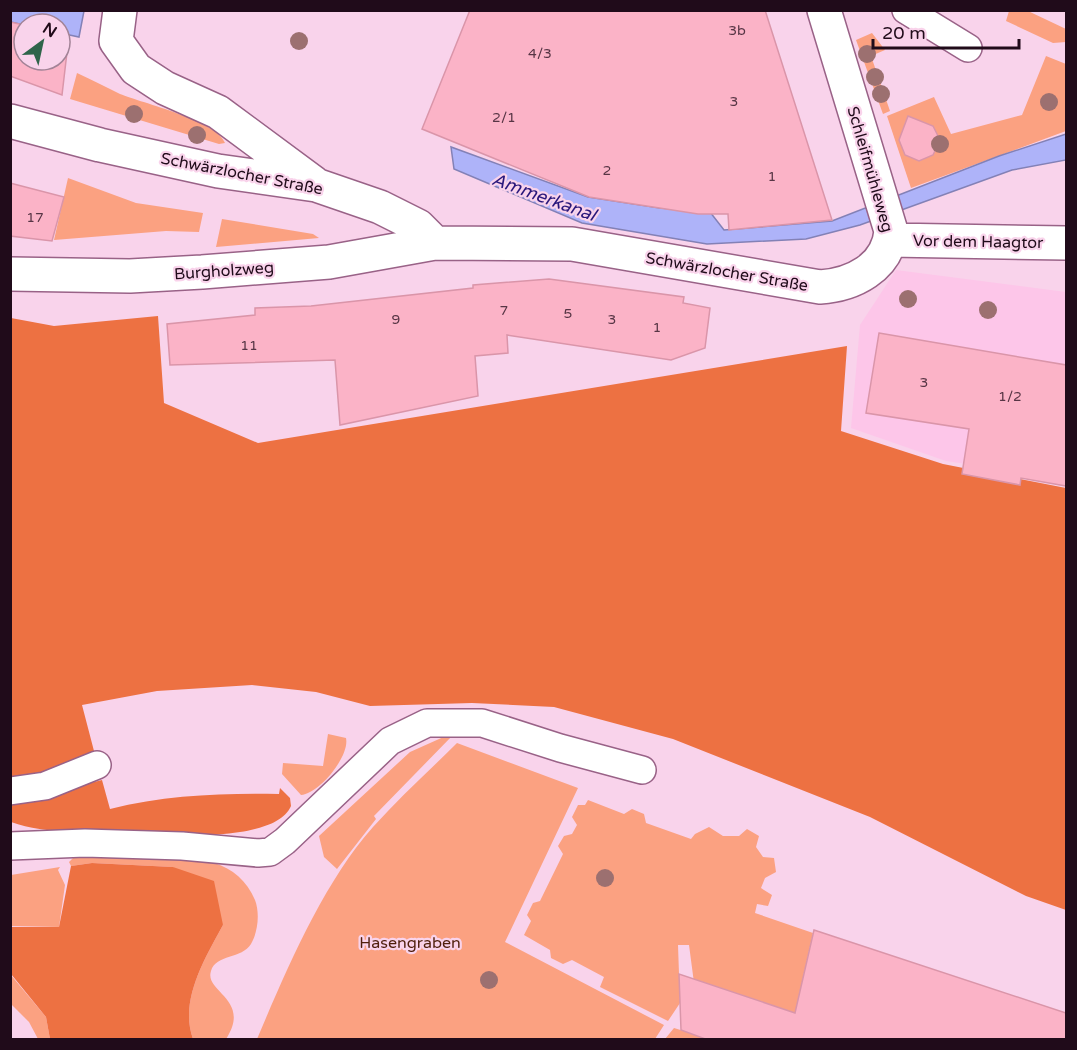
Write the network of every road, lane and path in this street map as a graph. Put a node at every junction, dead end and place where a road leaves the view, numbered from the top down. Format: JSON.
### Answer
{"nodes":[{"id":1,"x":120,"y":10,"type":"edge"},
{"id":2,"x":824,"y":10,"type":"edge"},
{"id":3,"x":906,"y":10,"type":"edge"},
{"id":4,"x":968,"y":48,"type":"dead end"},
{"id":5,"x":10,"y":121,"type":"edge"},
{"id":6,"x":316,"y":185,"type":"junction"},
{"id":7,"x":890,"y":240,"type":"junction"},
{"id":8,"x":435,"y":243,"type":"junction"},
{"id":9,"x":1066,"y":243,"type":"edge"},
{"id":10,"x":10,"y":274,"type":"edge"},
{"id":11,"x":819,"y":287,"type":"joint"},
{"id":12,"x":97,"y":765,"type":"dead end"},
{"id":13,"x":642,"y":770,"type":"dead end"},
{"id":14,"x":10,"y":791,"type":"edge"},
{"id":15,"x":10,"y":846,"type":"edge"}],
"edges":[{"from":1,"to":6,"type":"street"},
{"from":2,"to":7,"type":"street","name":"Schleifmühleweg"},
{"from":3,"to":4,"type":"lane"},
{"from":5,"to":6,"type":"street","name":"Schwärzlocher Straße"},
{"from":6,"to":8,"type":"street","name":"Schwärzlocher Straße"},
{"from":7,"to":9,"type":"street","name":"Vor dem Haagtor"},
{"from":7,"to":11,"type":"street","name":"Schleifmühleweg"},
{"from":8,"to":10,"type":"street","name":"Burgholzweg"},
{"from":8,"to":11,"type":"street","name":"Schwärzlocher Straße"},
{"from":12,"to":14,"type":"lane"},
{"from":13,"to":15,"type":"lane"}]}
